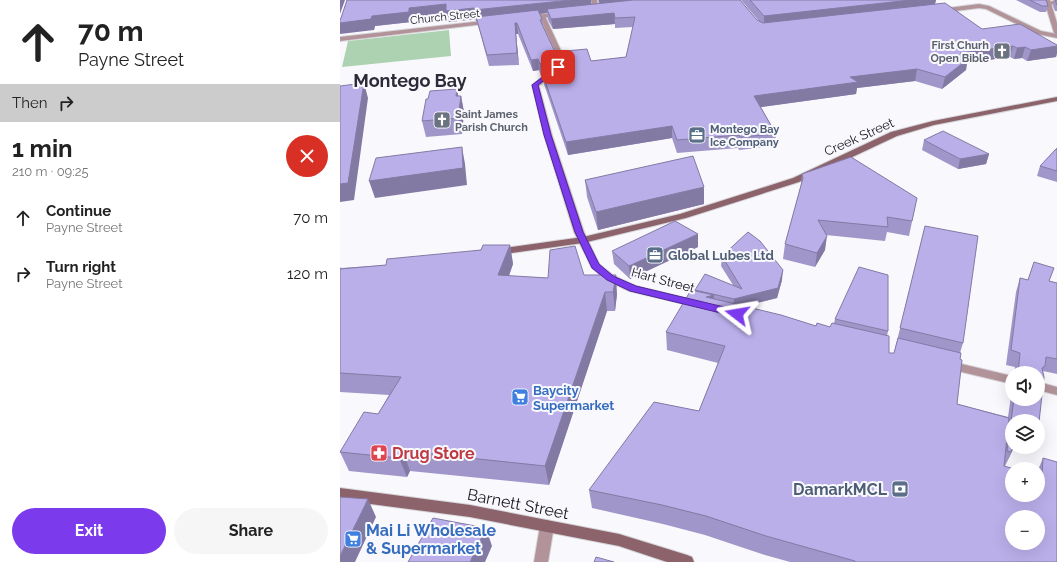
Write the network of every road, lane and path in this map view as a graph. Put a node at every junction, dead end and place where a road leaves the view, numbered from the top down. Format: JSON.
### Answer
{"nodes":[{"id":1,"x":594,"y":0,"type":"edge"},
{"id":2,"x":1057,"y":1,"type":"edge"},
{"id":3,"x":1047,"y":2,"type":"edge"},
{"id":4,"x":604,"y":10,"type":"edge"},
{"id":5,"x":597,"y":11,"type":"junction"},
{"id":6,"x":589,"y":12,"type":"edge"},
{"id":7,"x":932,"y":12,"type":"edge"},
{"id":8,"x":566,"y":14,"type":"edge"},
{"id":9,"x":542,"y":16,"type":"junction"},
{"id":10,"x":520,"y":19,"type":"edge"},
{"id":11,"x":498,"y":21,"type":"edge"},
{"id":12,"x":1057,"y":33,"type":"edge"},
{"id":13,"x":1057,"y":36,"type":"edge"},
{"id":14,"x":340,"y":39,"type":"edge"},
{"id":15,"x":559,"y":53,"type":"edge"},
{"id":16,"x":558,"y":67,"type":"edge"},
{"id":17,"x":1057,"y":99,"type":"edge"},
{"id":18,"x":583,"y":240,"type":"junction"},
{"id":19,"x":486,"y":254,"type":"edge"},
{"id":20,"x":707,"y":306,"type":"edge"},
{"id":21,"x":936,"y":362,"type":"edge"},
{"id":22,"x":1005,"y":378,"type":"edge"},
{"id":23,"x":1045,"y":388,"type":"edge"},
{"id":24,"x":1057,"y":391,"type":"edge"},
{"id":25,"x":340,"y":494,"type":"edge"},
{"id":26,"x":547,"y":526,"type":"junction"},
{"id":27,"x":540,"y":562,"type":"edge"},
{"id":28,"x":687,"y":562,"type":"edge"}],
"edges":[{"from":1,"to":5,"type":"street"},
{"from":2,"to":3,"type":"street"},
{"from":3,"to":12,"type":"street"},
{"from":4,"to":5,"type":"street"},
{"from":5,"to":6,"type":"street"},
{"from":7,"to":13,"type":"street"},
{"from":8,"to":9,"type":"street"},
{"from":9,"to":10,"type":"street"},
{"from":9,"to":15,"type":"street"},
{"from":11,"to":14,"type":"street","name":"Church Street"},
{"from":16,"to":18,"type":"street","name":"Hart Street"},
{"from":17,"to":18,"type":"main road","name":"Creek Street"},
{"from":18,"to":19,"type":"main road","name":"Creek Street"},
{"from":18,"to":20,"type":"street","name":"Hart Street"},
{"from":21,"to":22,"type":"street"},
{"from":23,"to":24,"type":"street"},
{"from":25,"to":26,"type":"main road","name":"Barnett Street"},
{"from":26,"to":27,"type":"street"},
{"from":26,"to":28,"type":"main road","name":"Barnett Street"}]}
